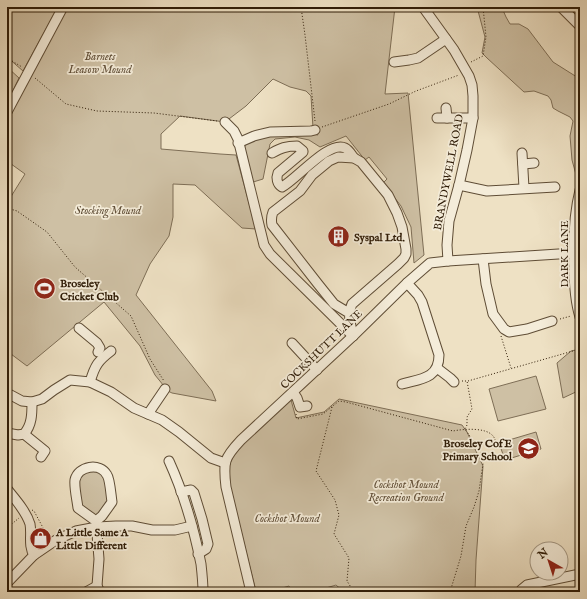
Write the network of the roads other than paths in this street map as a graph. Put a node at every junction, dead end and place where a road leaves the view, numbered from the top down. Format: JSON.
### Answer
{"nodes":[{"id":1,"x":63,"y":7,"type":"edge"},
{"id":2,"x":423,"y":7,"type":"edge"},
{"id":3,"x":561,"y":7,"type":"edge"},
{"id":4,"x":579,"y":23,"type":"edge"},
{"id":5,"x":446,"y":38,"type":"junction"},
{"id":6,"x":403,"y":51,"type":"dead end"},
{"id":7,"x":405,"y":61,"type":"junction"},
{"id":8,"x":394,"y":62,"type":"dead end"},
{"id":9,"x":446,"y":108,"type":"dead end"},
{"id":10,"x":7,"y":112,"type":"edge"},
{"id":11,"x":437,"y":118,"type":"dead end"},
{"id":12,"x":447,"y":118,"type":"junction"},
{"id":13,"x":473,"y":118,"type":"junction"},
{"id":14,"x":225,"y":122,"type":"road end"},
{"id":15,"x":315,"y":130,"type":"road end"},
{"id":16,"x":238,"y":143,"type":"junction"},
{"id":17,"x":303,"y":152,"type":"junction"},
{"id":18,"x":272,"y":153,"type":"dead end"},
{"id":19,"x":323,"y":153,"type":"junction"},
{"id":20,"x":522,"y":153,"type":"dead end"},
{"id":21,"x":354,"y":158,"type":"junction"},
{"id":22,"x":534,"y":163,"type":"dead end"},
{"id":23,"x":523,"y":164,"type":"junction"},
{"id":24,"x":459,"y":185,"type":"junction"},
{"id":25,"x":551,"y":187,"type":"dead end"},
{"id":26,"x":524,"y":188,"type":"junction"},
{"id":27,"x":580,"y":190,"type":"edge"},
{"id":28,"x":574,"y":252,"type":"junction"},
{"id":29,"x":483,"y":259,"type":"junction"},
{"id":30,"x":448,"y":260,"type":"junction"},
{"id":31,"x":407,"y":283,"type":"junction"},
{"id":32,"x":578,"y":293,"type":"edge"},
{"id":33,"x":349,"y":313,"type":"junction"},
{"id":34,"x":580,"y":316,"type":"edge"},
{"id":35,"x":552,"y":321,"type":"road end"},
{"id":36,"x":79,"y":328,"type":"dead end"},
{"id":37,"x":353,"y":336,"type":"junction"},
{"id":38,"x":292,"y":343,"type":"dead end"},
{"id":39,"x":111,"y":351,"type":"dead end"},
{"id":40,"x":99,"y":353,"type":"junction"},
{"id":41,"x":437,"y":368,"type":"junction"},
{"id":42,"x":317,"y":370,"type":"junction"},
{"id":43,"x":406,"y":372,"type":"dead end"},
{"id":44,"x":452,"y":380,"type":"road end"},
{"id":45,"x":90,"y":382,"type":"junction"},
{"id":46,"x":165,"y":390,"type":"road end"},
{"id":47,"x":293,"y":392,"type":"junction"},
{"id":48,"x":7,"y":393,"type":"edge"},
{"id":49,"x":32,"y":402,"type":"junction"},
{"id":50,"x":307,"y":406,"type":"dead end"},
{"id":51,"x":148,"y":414,"type":"junction"},
{"id":52,"x":7,"y":432,"type":"edge"},
{"id":53,"x":179,"y":432,"type":"junction"},
{"id":54,"x":24,"y":434,"type":"junction"},
{"id":55,"x":172,"y":440,"type":"dead end"},
{"id":56,"x":41,"y":457,"type":"dead end"},
{"id":57,"x":169,"y":461,"type":"dead end"},
{"id":58,"x":225,"y":463,"type":"junction"},
{"id":59,"x":7,"y":489,"type":"edge"},
{"id":60,"x":181,"y":492,"type":"junction"},
{"id":61,"x":97,"y":524,"type":"junction"},
{"id":62,"x":192,"y":526,"type":"junction"},
{"id":63,"x":198,"y":554,"type":"junction"},
{"id":64,"x":34,"y":555,"type":"junction"},
{"id":65,"x":580,"y":574,"type":"edge"},
{"id":66,"x":7,"y":583,"type":"edge"},
{"id":67,"x":98,"y":589,"type":"edge"},
{"id":68,"x":86,"y":592,"type":"edge"},
{"id":69,"x":204,"y":592,"type":"edge"},
{"id":70,"x":251,"y":592,"type":"edge"},
{"id":71,"x":521,"y":592,"type":"edge"}],
"edges":[{"from":1,"to":10,"type":"street"},
{"from":2,"to":5,"type":"street","name":"BRANDYWELL ROAD"},
{"from":3,"to":4,"type":"street"},
{"from":5,"to":7,"type":"street"},
{"from":5,"to":13,"type":"street","name":"BRANDYWELL ROAD"},
{"from":6,"to":7,"type":"street"},
{"from":7,"to":8,"type":"street"},
{"from":9,"to":12,"type":"street"},
{"from":11,"to":12,"type":"street"},
{"from":12,"to":13,"type":"street"},
{"from":13,"to":24,"type":"street","name":"BRANDYWELL ROAD"},
{"from":14,"to":16,"type":"street"},
{"from":15,"to":16,"type":"street"},
{"from":16,"to":37,"type":"street"},
{"from":17,"to":18,"type":"street"},
{"from":17,"to":19,"type":"street"},
{"from":17,"to":19,"type":"street"},
{"from":19,"to":21,"type":"street"},
{"from":20,"to":23,"type":"street"},
{"from":21,"to":33,"type":"street"},
{"from":21,"to":33,"type":"street"},
{"from":22,"to":23,"type":"street"},
{"from":23,"to":26,"type":"street"},
{"from":24,"to":26,"type":"street"},
{"from":24,"to":30,"type":"street","name":"BRANDYWELL ROAD"},
{"from":25,"to":26,"type":"street"},
{"from":27,"to":28,"type":"street","name":"DARK LANE"},
{"from":28,"to":29,"type":"street","name":"COCKSHUTT LANE"},
{"from":28,"to":32,"type":"street","name":"DARK LANE"},
{"from":29,"to":30,"type":"street","name":"COCKSHUTT LANE"},
{"from":29,"to":35,"type":"street"},
{"from":30,"to":31,"type":"street","name":"COCKSHUTT LANE"},
{"from":31,"to":37,"type":"street","name":"COCKSHUTT LANE"},
{"from":31,"to":41,"type":"street"},
{"from":32,"to":34,"type":"street","name":"DARK LANE"},
{"from":33,"to":37,"type":"street"},
{"from":36,"to":40,"type":"street"},
{"from":37,"to":42,"type":"street","name":"COCKSHUTT LANE"},
{"from":38,"to":42,"type":"street"},
{"from":39,"to":40,"type":"street"},
{"from":40,"to":45,"type":"street"},
{"from":41,"to":43,"type":"street"},
{"from":41,"to":44,"type":"street"},
{"from":42,"to":47,"type":"street","name":"COCKSHUTT LANE"},
{"from":45,"to":49,"type":"street"},
{"from":45,"to":51,"type":"street"},
{"from":46,"to":51,"type":"street"},
{"from":47,"to":50,"type":"street"},
{"from":47,"to":58,"type":"street","name":"COCKSHUTT LANE"},
{"from":48,"to":49,"type":"street"},
{"from":49,"to":54,"type":"street"},
{"from":51,"to":53,"type":"street"},
{"from":52,"to":54,"type":"street"},
{"from":53,"to":55,"type":"street"},
{"from":53,"to":58,"type":"street"},
{"from":54,"to":56,"type":"street"},
{"from":57,"to":60,"type":"street"},
{"from":58,"to":70,"type":"street"},
{"from":59,"to":64,"type":"street"},
{"from":60,"to":62,"type":"street"},
{"from":60,"to":63,"type":"street"},
{"from":61,"to":61,"type":"street"},
{"from":61,"to":62,"type":"street"},
{"from":61,"to":64,"type":"street"},
{"from":61,"to":67,"type":"street"},
{"from":62,"to":63,"type":"street"},
{"from":63,"to":69,"type":"street"},
{"from":64,"to":66,"type":"street"},
{"from":65,"to":71,"type":"street"},
{"from":67,"to":68,"type":"street"}]}
